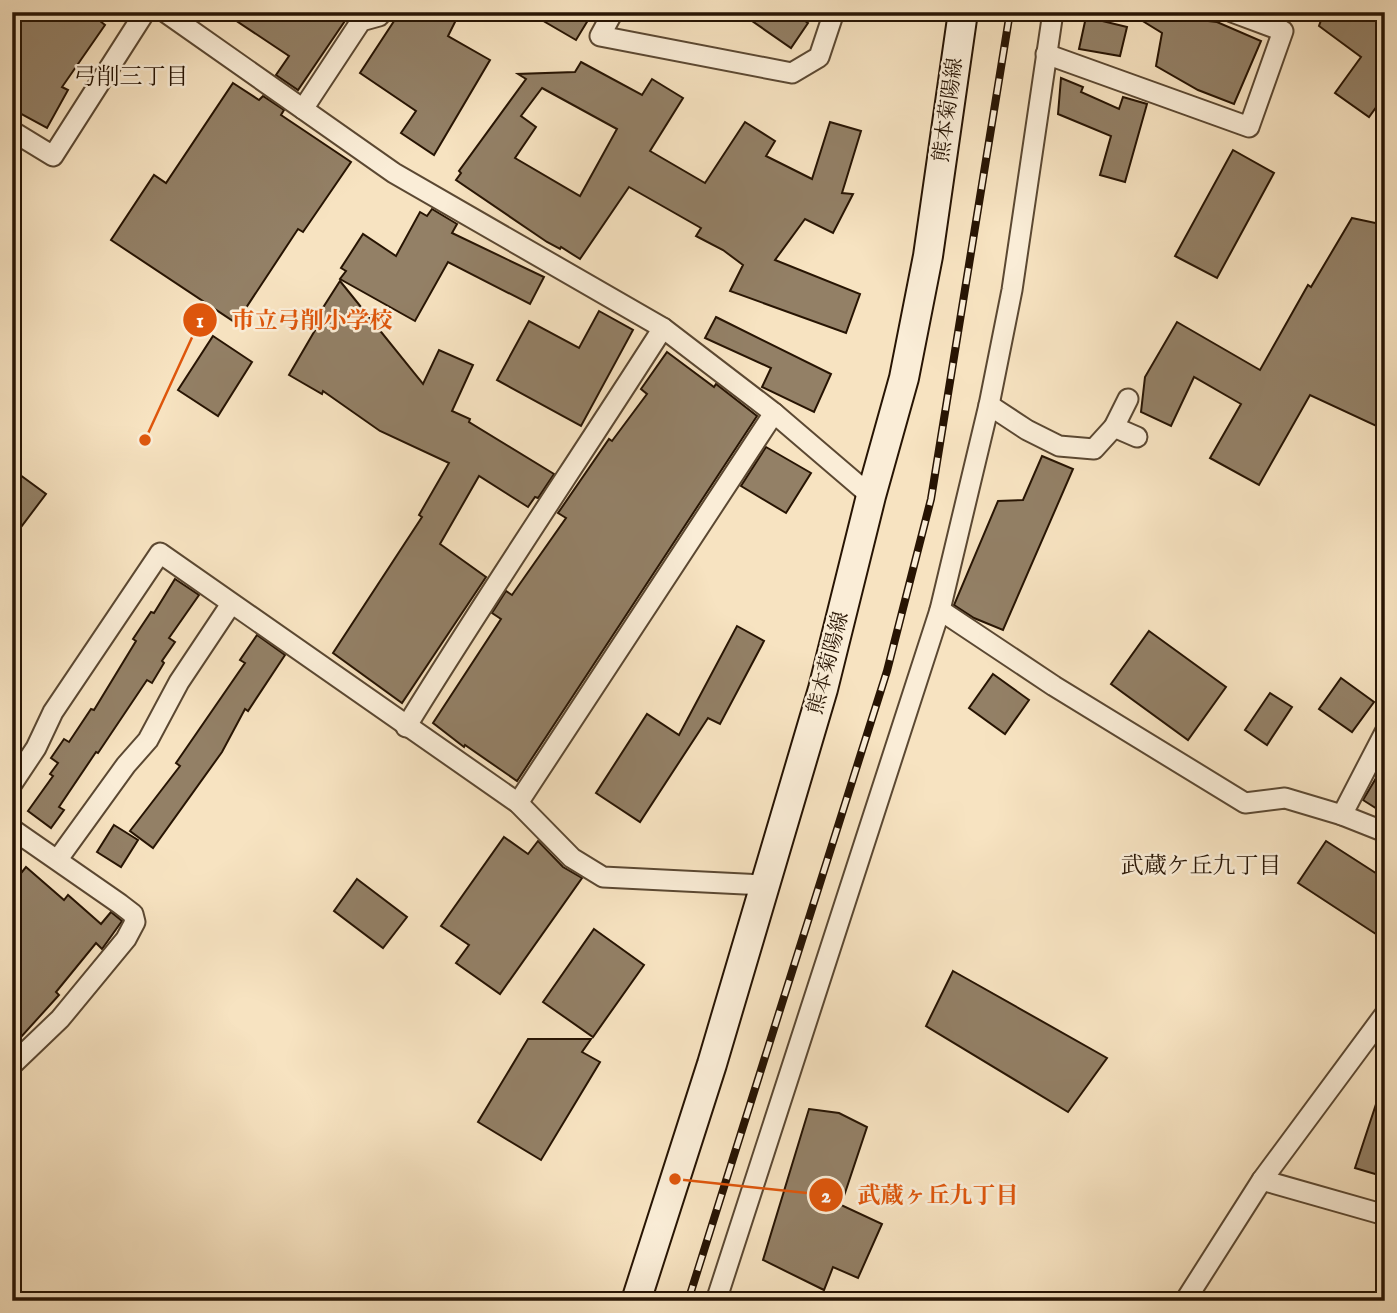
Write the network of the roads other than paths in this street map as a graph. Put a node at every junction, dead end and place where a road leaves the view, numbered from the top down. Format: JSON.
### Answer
{"nodes":[{"id":1,"x":145,"y":12,"type":"edge"},
{"id":2,"x":165,"y":12,"type":"edge"},
{"id":3,"x":382,"y":12,"type":"edge"},
{"id":4,"x":613,"y":12,"type":"edge"},
{"id":5,"x":834,"y":12,"type":"edge"},
{"id":6,"x":963,"y":12,"type":"edge"},
{"id":7,"x":1053,"y":12,"type":"edge"},
{"id":8,"x":1232,"y":12,"type":"edge"},
{"id":9,"x":1046,"y":54,"type":"junction"},
{"id":10,"x":303,"y":109,"type":"junction"},
{"id":11,"x":12,"y":131,"type":"edge"},
{"id":12,"x":663,"y":328,"type":"junction"},
{"id":13,"x":1128,"y":399,"type":"dead end"},
{"id":14,"x":989,"y":405,"type":"junction"},
{"id":15,"x":774,"y":413,"type":"junction"},
{"id":16,"x":1114,"y":427,"type":"junction"},
{"id":17,"x":1137,"y":437,"type":"dead end"},
{"id":18,"x":871,"y":496,"type":"junction"},
{"id":19,"x":231,"y":604,"type":"junction"},
{"id":20,"x":940,"y":610,"type":"junction"},
{"id":21,"x":406,"y":727,"type":"junction"},
{"id":22,"x":1385,"y":732,"type":"edge"},
{"id":23,"x":12,"y":784,"type":"edge"},
{"id":24,"x":518,"y":803,"type":"junction"},
{"id":25,"x":1342,"y":815,"type":"junction"},
{"id":26,"x":12,"y":828,"type":"edge"},
{"id":27,"x":1385,"y":832,"type":"edge"},
{"id":28,"x":58,"y":859,"type":"junction"},
{"id":29,"x":766,"y":885,"type":"junction"},
{"id":30,"x":1385,"y":1014,"type":"edge"},
{"id":31,"x":12,"y":1065,"type":"edge"},
{"id":32,"x":1262,"y":1180,"type":"junction"},
{"id":33,"x":1385,"y":1215,"type":"edge"},
{"id":34,"x":636,"y":1301,"type":"edge"},
{"id":35,"x":716,"y":1301,"type":"edge"},
{"id":36,"x":1185,"y":1301,"type":"edge"}],
"edges":[{"from":1,"to":11,"type":"street"},
{"from":2,"to":10,"type":"street"},
{"from":3,"to":10,"type":"street"},
{"from":4,"to":5,"type":"street"},
{"from":6,"to":18,"type":"main road","name":"熊本菊陽線"},
{"from":7,"to":9,"type":"street"},
{"from":8,"to":9,"type":"street"},
{"from":9,"to":14,"type":"street"},
{"from":10,"to":12,"type":"street"},
{"from":12,"to":15,"type":"street"},
{"from":12,"to":21,"type":"street"},
{"from":13,"to":16,"type":"street"},
{"from":14,"to":16,"type":"street"},
{"from":14,"to":20,"type":"street"},
{"from":15,"to":18,"type":"street"},
{"from":15,"to":24,"type":"street"},
{"from":16,"to":17,"type":"street"},
{"from":18,"to":29,"type":"main road","name":"熊本菊陽線"},
{"from":19,"to":21,"type":"street"},
{"from":19,"to":23,"type":"street"},
{"from":19,"to":28,"type":"street"},
{"from":20,"to":25,"type":"street"},
{"from":20,"to":35,"type":"street"},
{"from":21,"to":24,"type":"street"},
{"from":22,"to":25,"type":"street"},
{"from":24,"to":29,"type":"street"},
{"from":25,"to":27,"type":"street"},
{"from":26,"to":28,"type":"street"},
{"from":28,"to":31,"type":"street"},
{"from":29,"to":34,"type":"main road","name":"熊本菊陽線"},
{"from":30,"to":32,"type":"street"},
{"from":32,"to":33,"type":"street"},
{"from":32,"to":36,"type":"street"}]}
